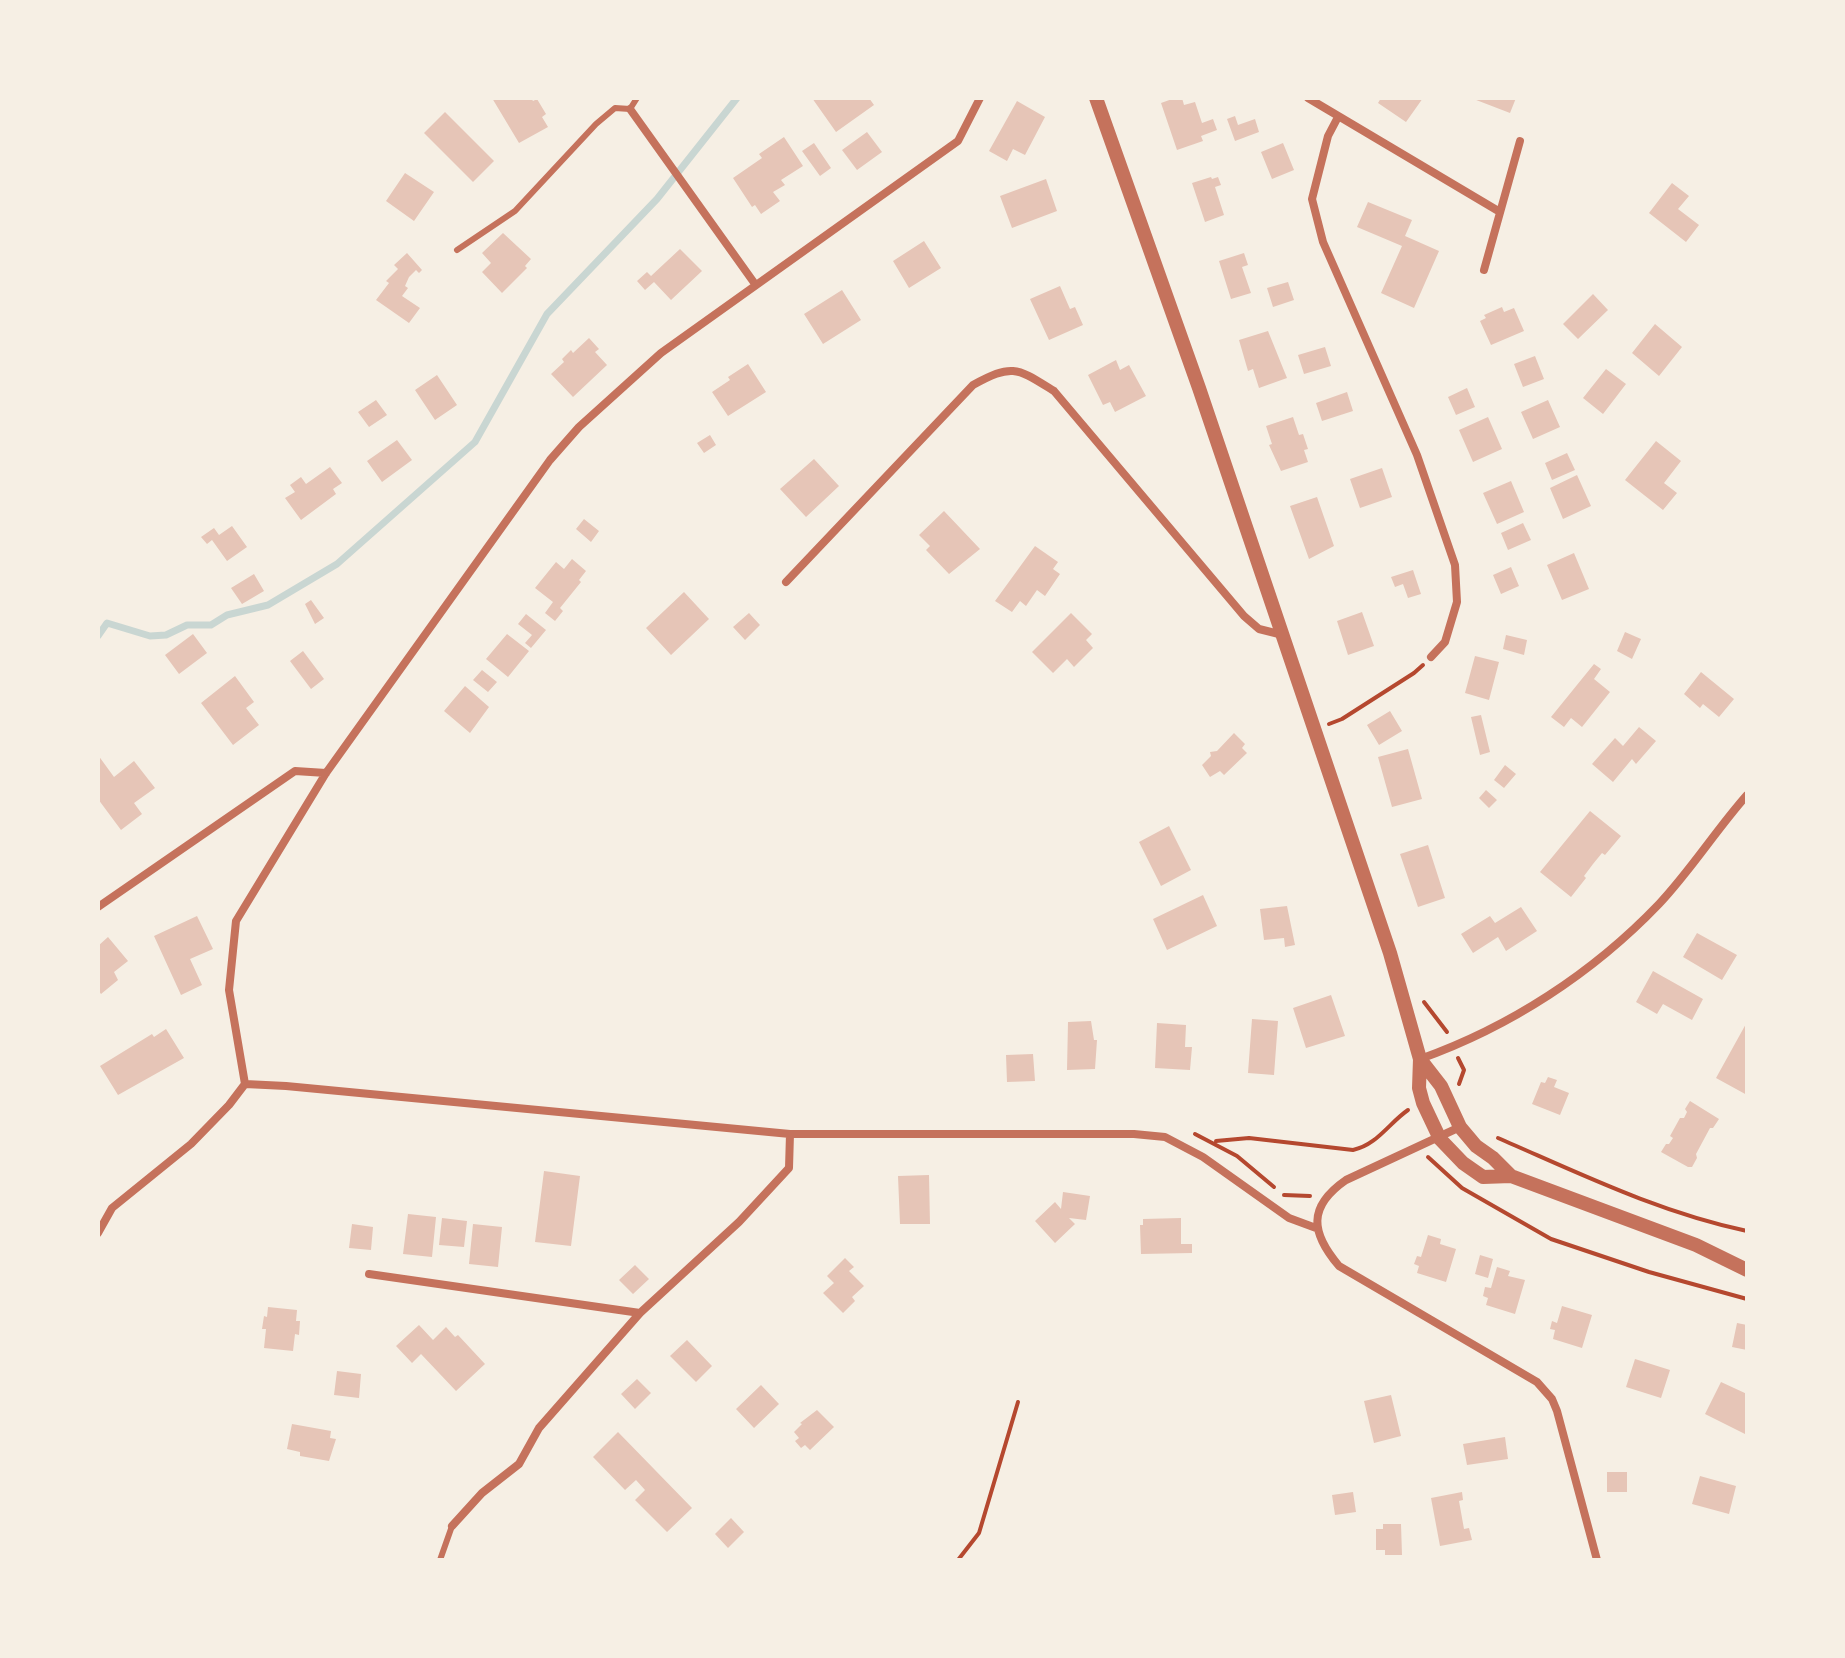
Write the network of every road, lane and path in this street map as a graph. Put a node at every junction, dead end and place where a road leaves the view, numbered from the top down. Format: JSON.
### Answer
{"nodes":[{"id":1,"x":637,"y":98,"type":"edge"},
{"id":2,"x":980,"y":98,"type":"edge"},
{"id":3,"x":1096,"y":98,"type":"edge"},
{"id":4,"x":1308,"y":98,"type":"edge"},
{"id":5,"x":630,"y":109,"type":"junction"},
{"id":6,"x":1338,"y":117,"type":"junction"},
{"id":7,"x":1520,"y":141,"type":"dead end"},
{"id":8,"x":1500,"y":212,"type":"junction"},
{"id":9,"x":457,"y":250,"type":"dead end"},
{"id":10,"x":1484,"y":270,"type":"dead end"},
{"id":11,"x":755,"y":284,"type":"junction"},
{"id":12,"x":786,"y":582,"type":"dead end"},
{"id":13,"x":1284,"y":636,"type":"junction"},
{"id":14,"x":1431,"y":657,"type":"joint"},
{"id":15,"x":1315,"y":729,"type":"junction"},
{"id":16,"x":326,"y":773,"type":"junction"},
{"id":17,"x":1747,"y":795,"type":"edge"},
{"id":18,"x":98,"y":907,"type":"edge"},
{"id":19,"x":1420,"y":1059,"type":"junction"},
{"id":20,"x":1464,"y":1070,"type":"dead end"},
{"id":21,"x":245,"y":1084,"type":"junction"},
{"id":22,"x":1458,"y":1086,"type":"dead end"},
{"id":23,"x":1405,"y":1112,"type":"dead end"},
{"id":24,"x":1460,"y":1127,"type":"junction"},
{"id":25,"x":1190,"y":1132,"type":"dead end"},
{"id":26,"x":790,"y":1134,"type":"junction"},
{"id":27,"x":1495,"y":1137,"type":"dead end"},
{"id":28,"x":1440,"y":1139,"type":"junction"},
{"id":29,"x":1214,"y":1142,"type":"junction"},
{"id":30,"x":1430,"y":1161,"type":"dead end"},
{"id":31,"x":1511,"y":1176,"type":"junction"},
{"id":32,"x":1310,"y":1196,"type":"dead end"},
{"id":33,"x":1316,"y":1228,"type":"junction"},
{"id":34,"x":1747,"y":1231,"type":"edge"},
{"id":35,"x":98,"y":1233,"type":"edge"},
{"id":36,"x":1747,"y":1270,"type":"edge"},
{"id":37,"x":369,"y":1274,"type":"dead end"},
{"id":38,"x":1747,"y":1299,"type":"edge"},
{"id":39,"x":640,"y":1313,"type":"junction"},
{"id":40,"x":1018,"y":1402,"type":"dead end"},
{"id":41,"x":452,"y":1526,"type":"joint"},
{"id":42,"x":440,"y":1560,"type":"edge"},
{"id":43,"x":958,"y":1560,"type":"edge"},
{"id":44,"x":1597,"y":1560,"type":"edge"}],
"edges":[{"from":1,"to":5,"type":"lane"},
{"from":2,"to":11,"type":"street"},
{"from":3,"to":13,"type":"street"},
{"from":4,"to":6,"type":"street"},
{"from":5,"to":9,"type":"lane"},
{"from":5,"to":11,"type":"street"},
{"from":6,"to":8,"type":"street"},
{"from":6,"to":14,"type":"street"},
{"from":7,"to":8,"type":"street"},
{"from":8,"to":10,"type":"street"},
{"from":11,"to":16,"type":"street"},
{"from":12,"to":13,"type":"street"},
{"from":13,"to":15,"type":"street"},
{"from":14,"to":15,"type":"path"},
{"from":15,"to":19,"type":"street"},
{"from":16,"to":18,"type":"street"},
{"from":16,"to":21,"type":"street"},
{"from":17,"to":19,"type":"street"},
{"from":19,"to":24,"type":"street"},
{"from":19,"to":28,"type":"street"},
{"from":20,"to":22,"type":"path"},
{"from":21,"to":26,"type":"street"},
{"from":21,"to":35,"type":"street"},
{"from":23,"to":29,"type":"path"},
{"from":24,"to":28,"type":"street"},
{"from":24,"to":31,"type":"street"},
{"from":25,"to":29,"type":"path"},
{"from":26,"to":33,"type":"street"},
{"from":26,"to":39,"type":"street"},
{"from":27,"to":34,"type":"path"},
{"from":28,"to":31,"type":"street"},
{"from":28,"to":33,"type":"street"},
{"from":29,"to":32,"type":"path"},
{"from":30,"to":38,"type":"path"},
{"from":31,"to":36,"type":"street"},
{"from":33,"to":44,"type":"street"},
{"from":37,"to":39,"type":"street"},
{"from":39,"to":41,"type":"street"},
{"from":40,"to":43,"type":"path"},
{"from":41,"to":42,"type":"lane"}]}
